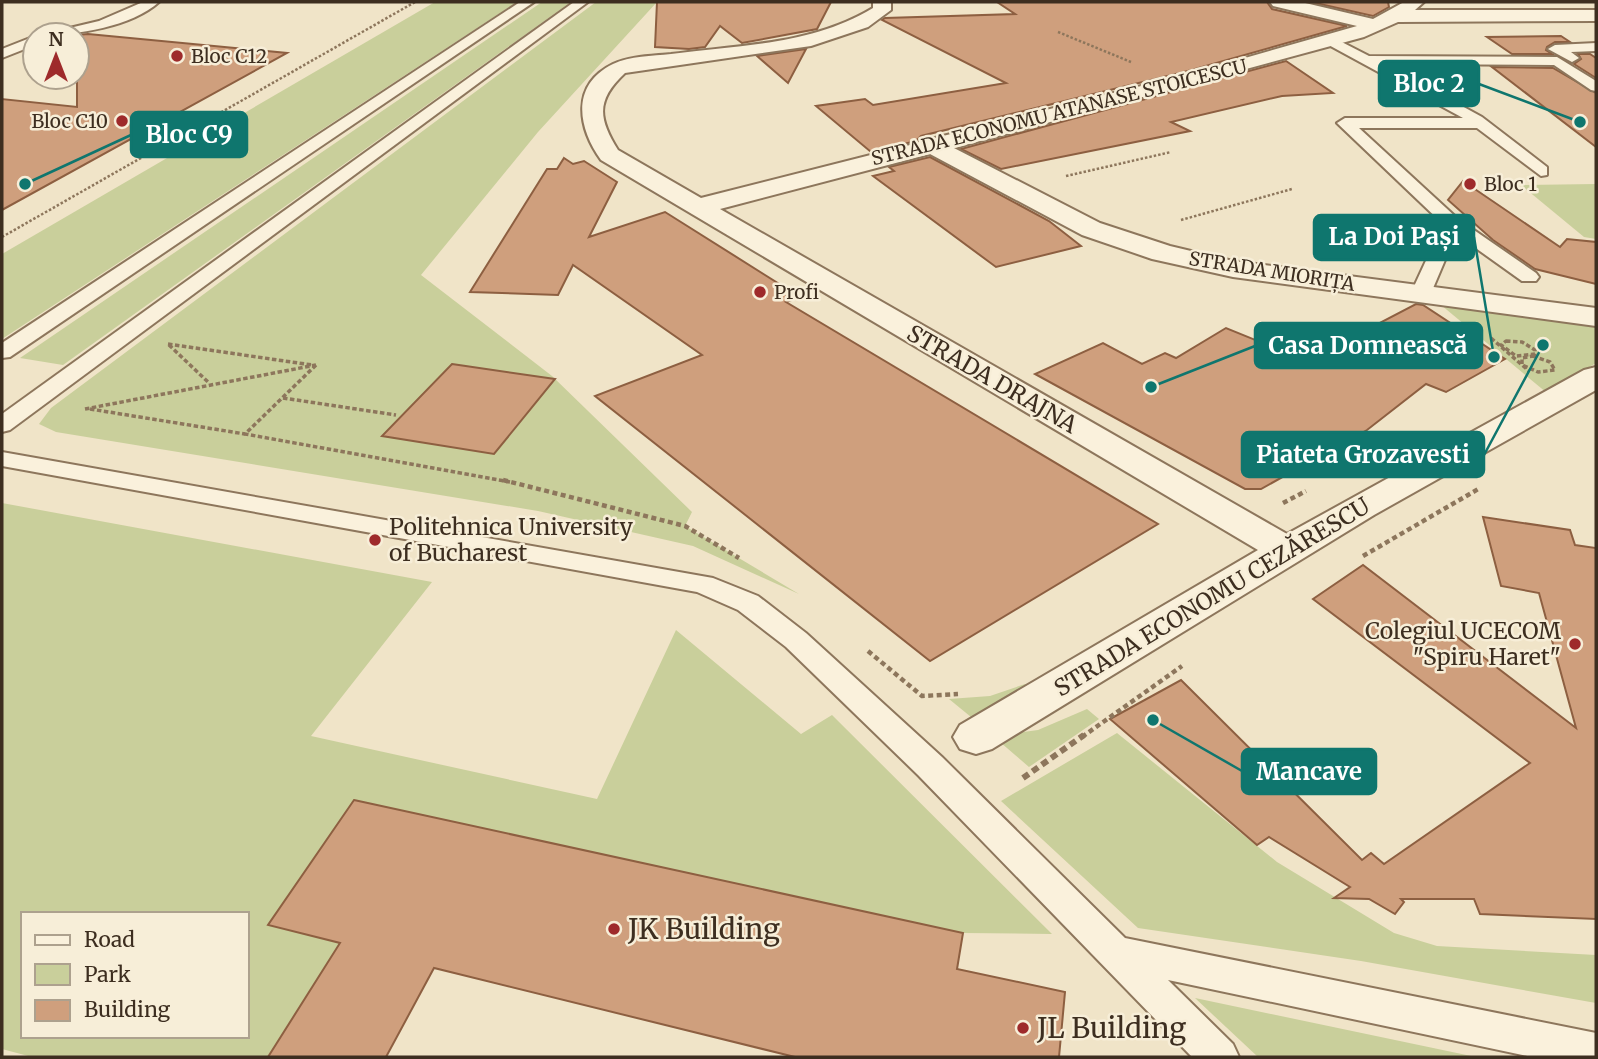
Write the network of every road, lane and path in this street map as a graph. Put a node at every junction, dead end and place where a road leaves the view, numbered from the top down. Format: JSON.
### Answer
{"nodes":[{"id":1,"x":153,"y":2,"type":"edge"},
{"id":2,"x":415,"y":2,"type":"edge"},
{"id":3,"x":528,"y":2,"type":"edge"},
{"id":4,"x":582,"y":2,"type":"edge"},
{"id":5,"x":882,"y":2,"type":"edge"},
{"id":6,"x":1279,"y":2,"type":"edge"},
{"id":7,"x":1415,"y":2,"type":"edge"},
{"id":8,"x":1596,"y":15,"type":"edge"},
{"id":9,"x":1386,"y":21,"type":"junction"},
{"id":10,"x":91,"y":26,"type":"edge"},
{"id":11,"x":1058,"y":32,"type":"dead end"},
{"id":12,"x":1330,"y":40,"type":"junction"},
{"id":13,"x":21,"y":46,"type":"edge"},
{"id":14,"x":1413,"y":46,"type":"dead end"},
{"id":15,"x":1596,"y":47,"type":"edge"},
{"id":16,"x":2,"y":54,"type":"edge"},
{"id":17,"x":1360,"y":57,"type":"junction"},
{"id":18,"x":1596,"y":70,"type":"edge"},
{"id":19,"x":1596,"y":88,"type":"edge"},
{"id":20,"x":1141,"y":92,"type":"junction"},
{"id":21,"x":1481,"y":123,"type":"junction"},
{"id":22,"x":929,"y":144,"type":"junction"},
{"id":23,"x":1171,"y":152,"type":"dead end"},
{"id":24,"x":1541,"y":171,"type":"dead end"},
{"id":25,"x":1013,"y":188,"type":"junction"},
{"id":26,"x":1292,"y":189,"type":"dead end"},
{"id":27,"x":697,"y":207,"type":"junction"},
{"id":28,"x":1452,"y":223,"type":"junction"},
{"id":29,"x":2,"y":237,"type":"edge"},
{"id":30,"x":1116,"y":239,"type":"junction"},
{"id":31,"x":1529,"y":277,"type":"dead end"},
{"id":32,"x":1422,"y":293,"type":"junction"},
{"id":33,"x":1553,"y":311,"type":"junction"},
{"id":34,"x":1596,"y":317,"type":"edge"},
{"id":35,"x":1596,"y":323,"type":"edge"},
{"id":36,"x":1484,"y":333,"type":"dead end"},
{"id":37,"x":1502,"y":348,"type":"junction"},
{"id":38,"x":2,"y":352,"type":"edge"},
{"id":39,"x":316,"y":365,"type":"junction"},
{"id":40,"x":1537,"y":377,"type":"dead end"},
{"id":41,"x":1596,"y":377,"type":"edge"},
{"id":42,"x":209,"y":383,"type":"junction"},
{"id":43,"x":282,"y":398,"type":"junction"},
{"id":44,"x":396,"y":415,"type":"dead end"},
{"id":45,"x":2,"y":425,"type":"edge"},
{"id":46,"x":245,"y":434,"type":"junction"},
{"id":47,"x":2,"y":458,"type":"edge"},
{"id":48,"x":1488,"y":483,"type":"dead end"},
{"id":49,"x":1311,"y":488,"type":"dead end"},
{"id":50,"x":1279,"y":505,"type":"dead end"},
{"id":51,"x":1288,"y":551,"type":"junction"},
{"id":52,"x":1355,"y":560,"type":"dead end"},
{"id":53,"x":744,"y":561,"type":"dead end"},
{"id":54,"x":866,"y":649,"type":"dead end"},
{"id":55,"x":1186,"y":664,"type":"dead end"},
{"id":56,"x":971,"y":690,"type":"dead end"},
{"id":57,"x":975,"y":737,"type":"dead end"},
{"id":58,"x":1023,"y":778,"type":"dead end"},
{"id":59,"x":1115,"y":952,"type":"junction"},
{"id":60,"x":1596,"y":1052,"type":"edge"},
{"id":61,"x":1219,"y":1057,"type":"edge"}],
"edges":[{"from":1,"to":10,"type":"lane"},
{"from":2,"to":29,"type":"path"},
{"from":3,"to":38,"type":"lane"},
{"from":4,"to":45,"type":"lane"},
{"from":5,"to":27,"type":"street","name":"STRADA DRAJNA"},
{"from":6,"to":9,"type":"street"},
{"from":7,"to":9,"type":"street","name":"STRADA ECONOMU ATANASE STOICESCU"},
{"from":8,"to":9,"type":"street"},
{"from":9,"to":12,"type":"street","name":"STRADA ECONOMU ATANASE STOICESCU"},
{"from":11,"to":20,"type":"path"},
{"from":12,"to":17,"type":"lane"},
{"from":12,"to":20,"type":"street","name":"STRADA ECONOMU ATANASE STOICESCU"},
{"from":13,"to":16,"type":"lane"},
{"from":14,"to":17,"type":"lane"},
{"from":15,"to":18,"type":"lane"},
{"from":17,"to":19,"type":"lane"},
{"from":17,"to":21,"type":"lane"},
{"from":20,"to":22,"type":"street","name":"STRADA ECONOMU ATANASE STOICESCU"},
{"from":21,"to":24,"type":"lane"},
{"from":21,"to":28,"type":"lane"},
{"from":22,"to":25,"type":"street","name":"STRADA MIORIȚA"},
{"from":22,"to":27,"type":"street","name":"STRADA ECONOMU ATANASE STOICESCU"},
{"from":23,"to":25,"type":"path"},
{"from":25,"to":30,"type":"street","name":"STRADA MIORIȚA"},
{"from":26,"to":30,"type":"path"},
{"from":27,"to":51,"type":"street","name":"STRADA DRAJNA"},
{"from":28,"to":31,"type":"lane"},
{"from":28,"to":32,"type":"lane"},
{"from":30,"to":32,"type":"street","name":"STRADA MIORIȚA"},
{"from":32,"to":33,"type":"street","name":"STRADA MIORIȚA"},
{"from":33,"to":34,"type":"street","name":"STRADA MIORIȚA"},
{"from":33,"to":35,"type":"street"},
{"from":36,"to":37,"type":"path"},
{"from":37,"to":37,"type":"path"},
{"from":37,"to":40,"type":"path"},
{"from":39,"to":42,"type":"path"},
{"from":39,"to":42,"type":"path"},
{"from":39,"to":43,"type":"path"},
{"from":41,"to":51,"type":"street","name":"STRADA ECONOMU CEZĂRESCU"},
{"from":42,"to":46,"type":"path"},
{"from":43,"to":44,"type":"path"},
{"from":43,"to":46,"type":"path"},
{"from":46,"to":53,"type":"path"},
{"from":47,"to":59,"type":"lane"},
{"from":48,"to":52,"type":"path"},
{"from":49,"to":50,"type":"path"},
{"from":51,"to":57,"type":"street","name":"STRADA ECONOMU CEZĂRESCU"},
{"from":54,"to":56,"type":"path"},
{"from":55,"to":58,"type":"path"},
{"from":59,"to":60,"type":"lane"},
{"from":59,"to":61,"type":"lane"}]}
